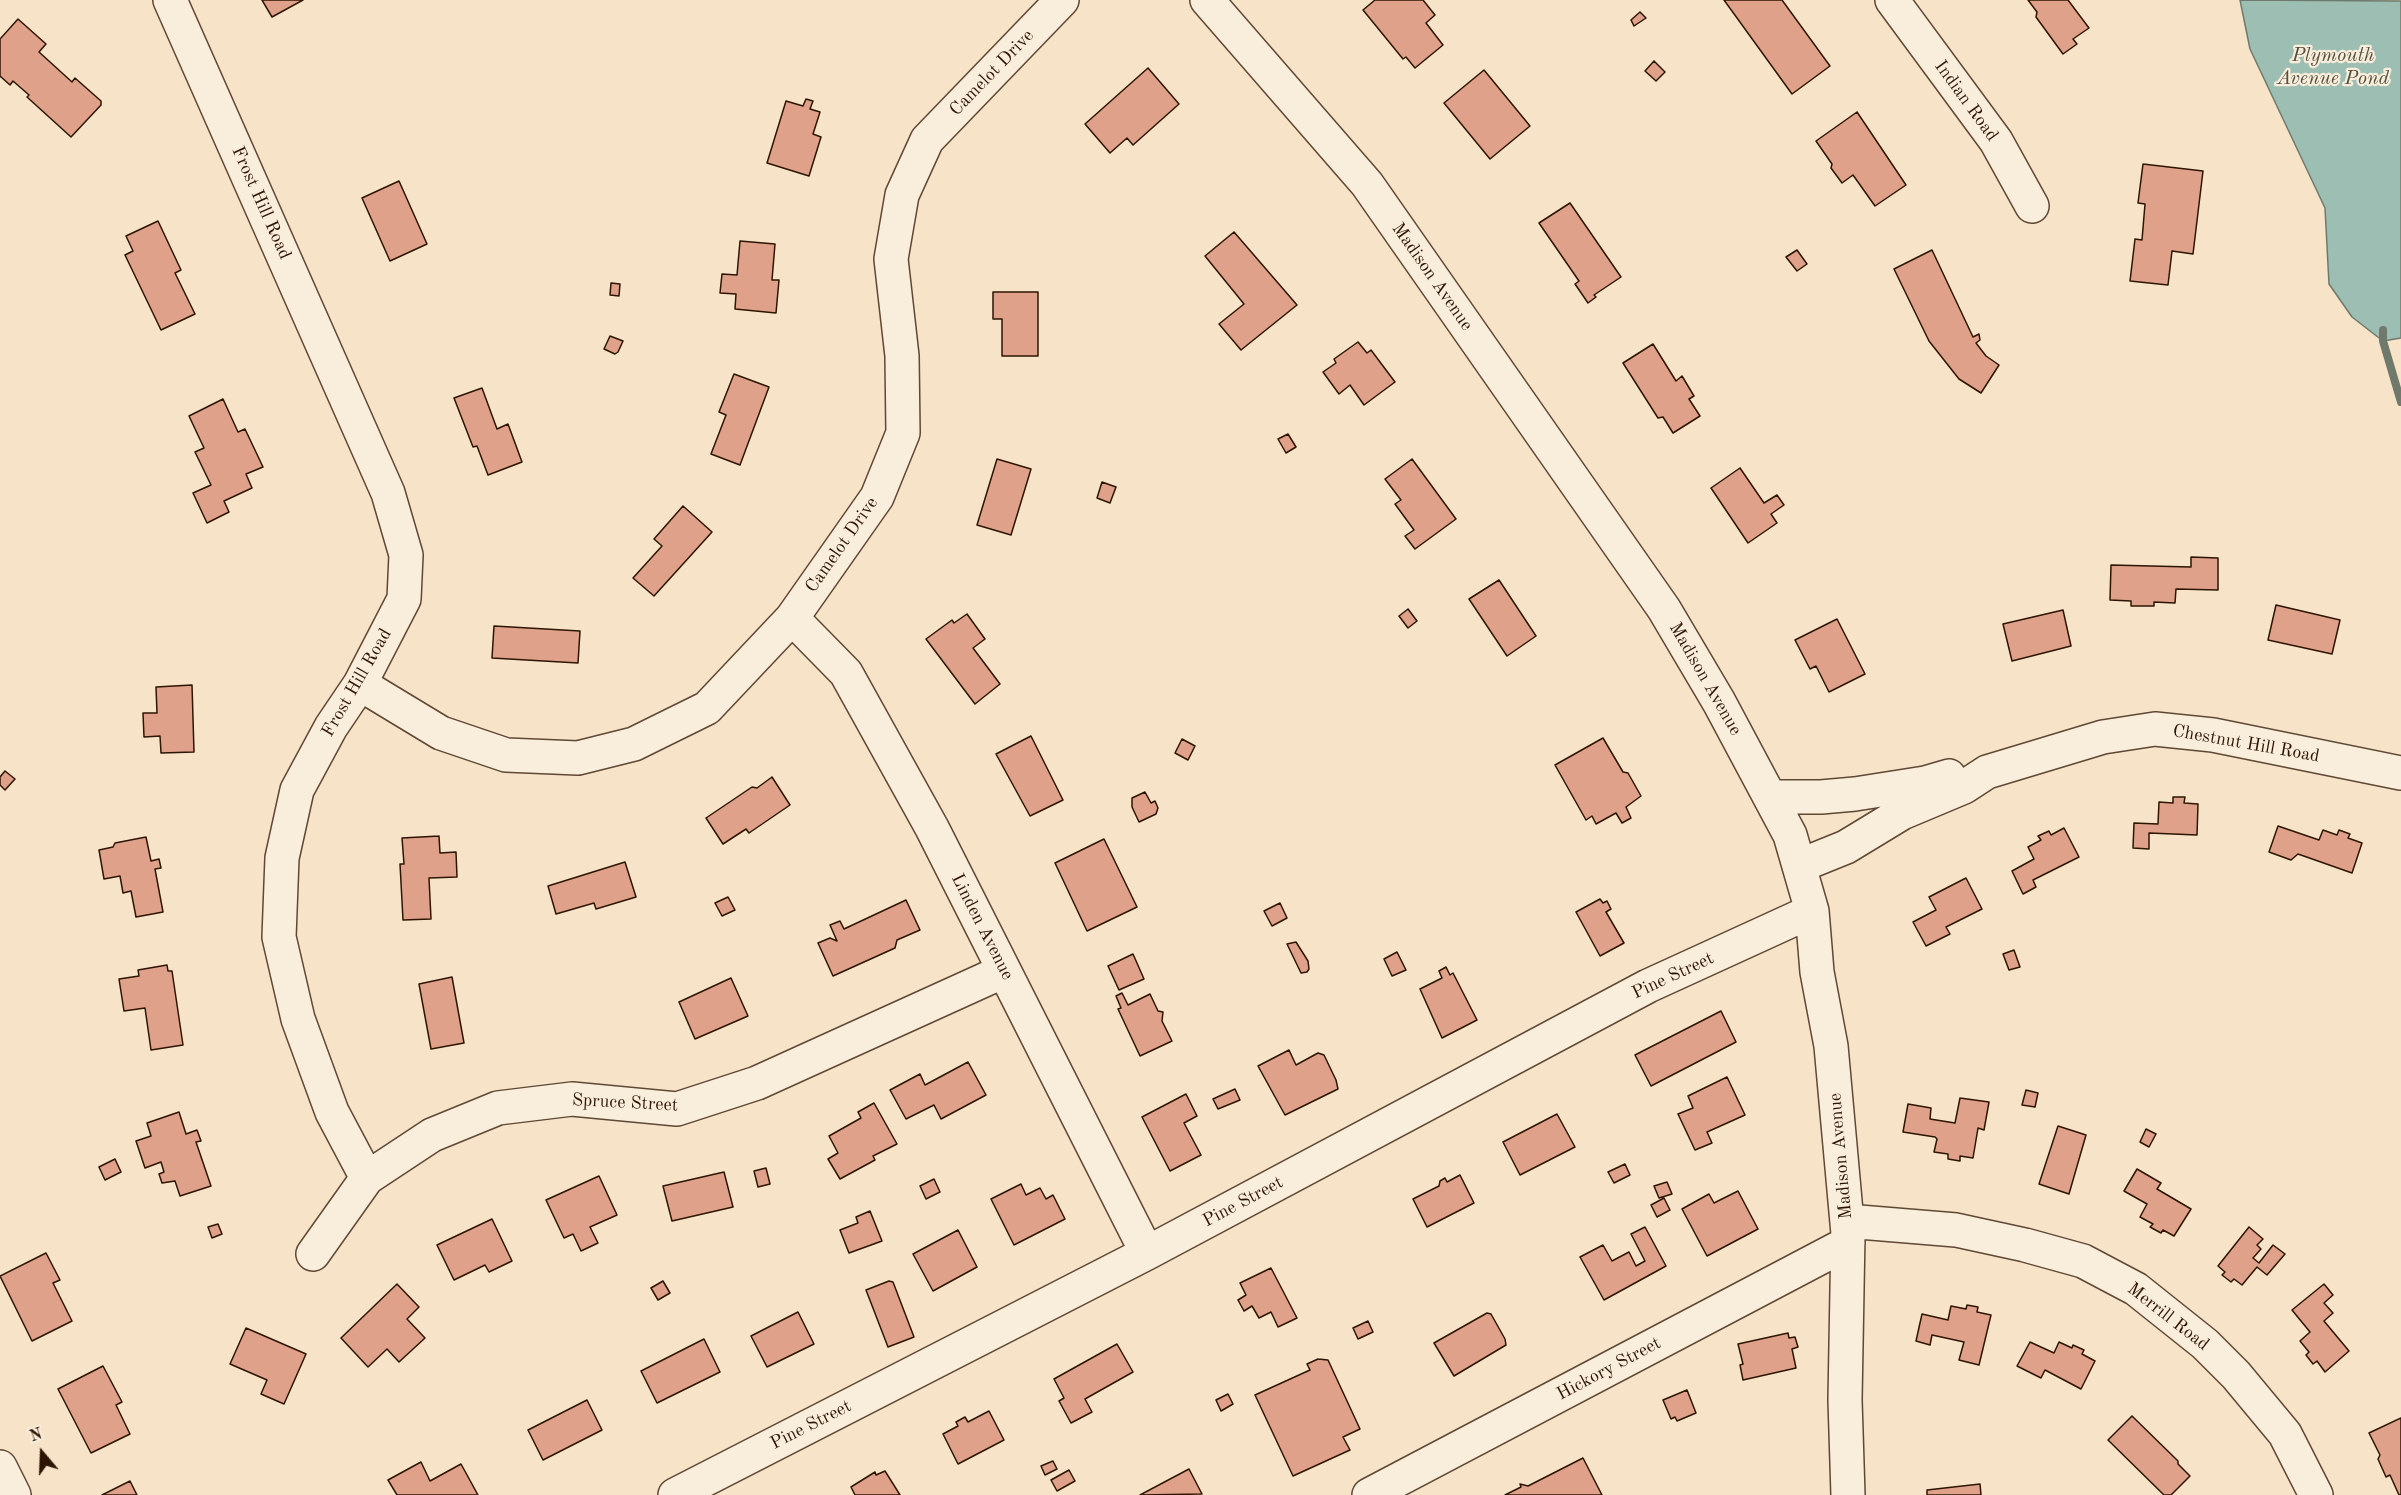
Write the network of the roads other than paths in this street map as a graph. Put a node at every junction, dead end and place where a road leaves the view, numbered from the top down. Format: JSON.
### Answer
{"nodes":[{"id":1,"x":170,"y":0,"type":"edge"},
{"id":2,"x":1062,"y":0,"type":"edge"},
{"id":3,"x":1207,"y":0,"type":"edge"},
{"id":4,"x":1892,"y":0,"type":"edge"},
{"id":5,"x":2032,"y":206,"type":"dead end"},
{"id":6,"x":792,"y":618,"type":"junction"},
{"id":7,"x":360,"y":684,"type":"junction"},
{"id":8,"x":1987,"y":772,"type":"junction"},
{"id":9,"x":2401,"y":773,"type":"edge"},
{"id":10,"x":1770,"y":797,"type":"junction"},
{"id":11,"x":1799,"y":866,"type":"junction"},
{"id":12,"x":1812,"y":911,"type":"junction"},
{"id":13,"x":1004,"y":971,"type":"junction"},
{"id":14,"x":367,"y":1178,"type":"junction"},
{"id":15,"x":1848,"y":1232,"type":"junction"},
{"id":16,"x":1147,"y":1253,"type":"junction"},
{"id":17,"x":313,"y":1254,"type":"dead end"},
{"id":18,"x":0,"y":1467,"type":"edge"},
{"id":19,"x":14,"y":1495,"type":"edge"},
{"id":20,"x":675,"y":1495,"type":"edge"},
{"id":21,"x":1369,"y":1495,"type":"edge"},
{"id":22,"x":1848,"y":1495,"type":"edge"},
{"id":23,"x":2316,"y":1495,"type":"edge"}],
"edges":[{"from":1,"to":7,"type":"street","name":"Frost Hill Road"},
{"from":2,"to":6,"type":"street","name":"Camelot Drive"},
{"from":3,"to":10,"type":"street","name":"Madison Avenue"},
{"from":4,"to":5,"type":"street","name":"Indian Road"},
{"from":6,"to":7,"type":"street","name":"Camelot Drive"},
{"from":6,"to":13,"type":"street","name":"Linden Avenue"},
{"from":7,"to":14,"type":"street","name":"Frost Hill Road"},
{"from":8,"to":9,"type":"street","name":"Chestnut Hill Road"},
{"from":8,"to":10,"type":"street","name":"Chestnut Hill Road"},
{"from":8,"to":11,"type":"street","name":"Chestnut Hill Road"},
{"from":10,"to":11,"type":"street","name":"Madison Avenue"},
{"from":11,"to":12,"type":"street","name":"Madison Avenue"},
{"from":12,"to":15,"type":"street","name":"Madison Avenue"},
{"from":12,"to":16,"type":"street","name":"Pine Street"},
{"from":13,"to":14,"type":"street","name":"Spruce Street"},
{"from":13,"to":16,"type":"street","name":"Linden Avenue"},
{"from":14,"to":17,"type":"street","name":"Spruce Street"},
{"from":15,"to":21,"type":"street","name":"Hickory Street"},
{"from":15,"to":22,"type":"street","name":"Madison Avenue"},
{"from":15,"to":23,"type":"street","name":"Merrill Road"},
{"from":16,"to":20,"type":"street","name":"Pine Street"},
{"from":18,"to":19,"type":"street"}]}
